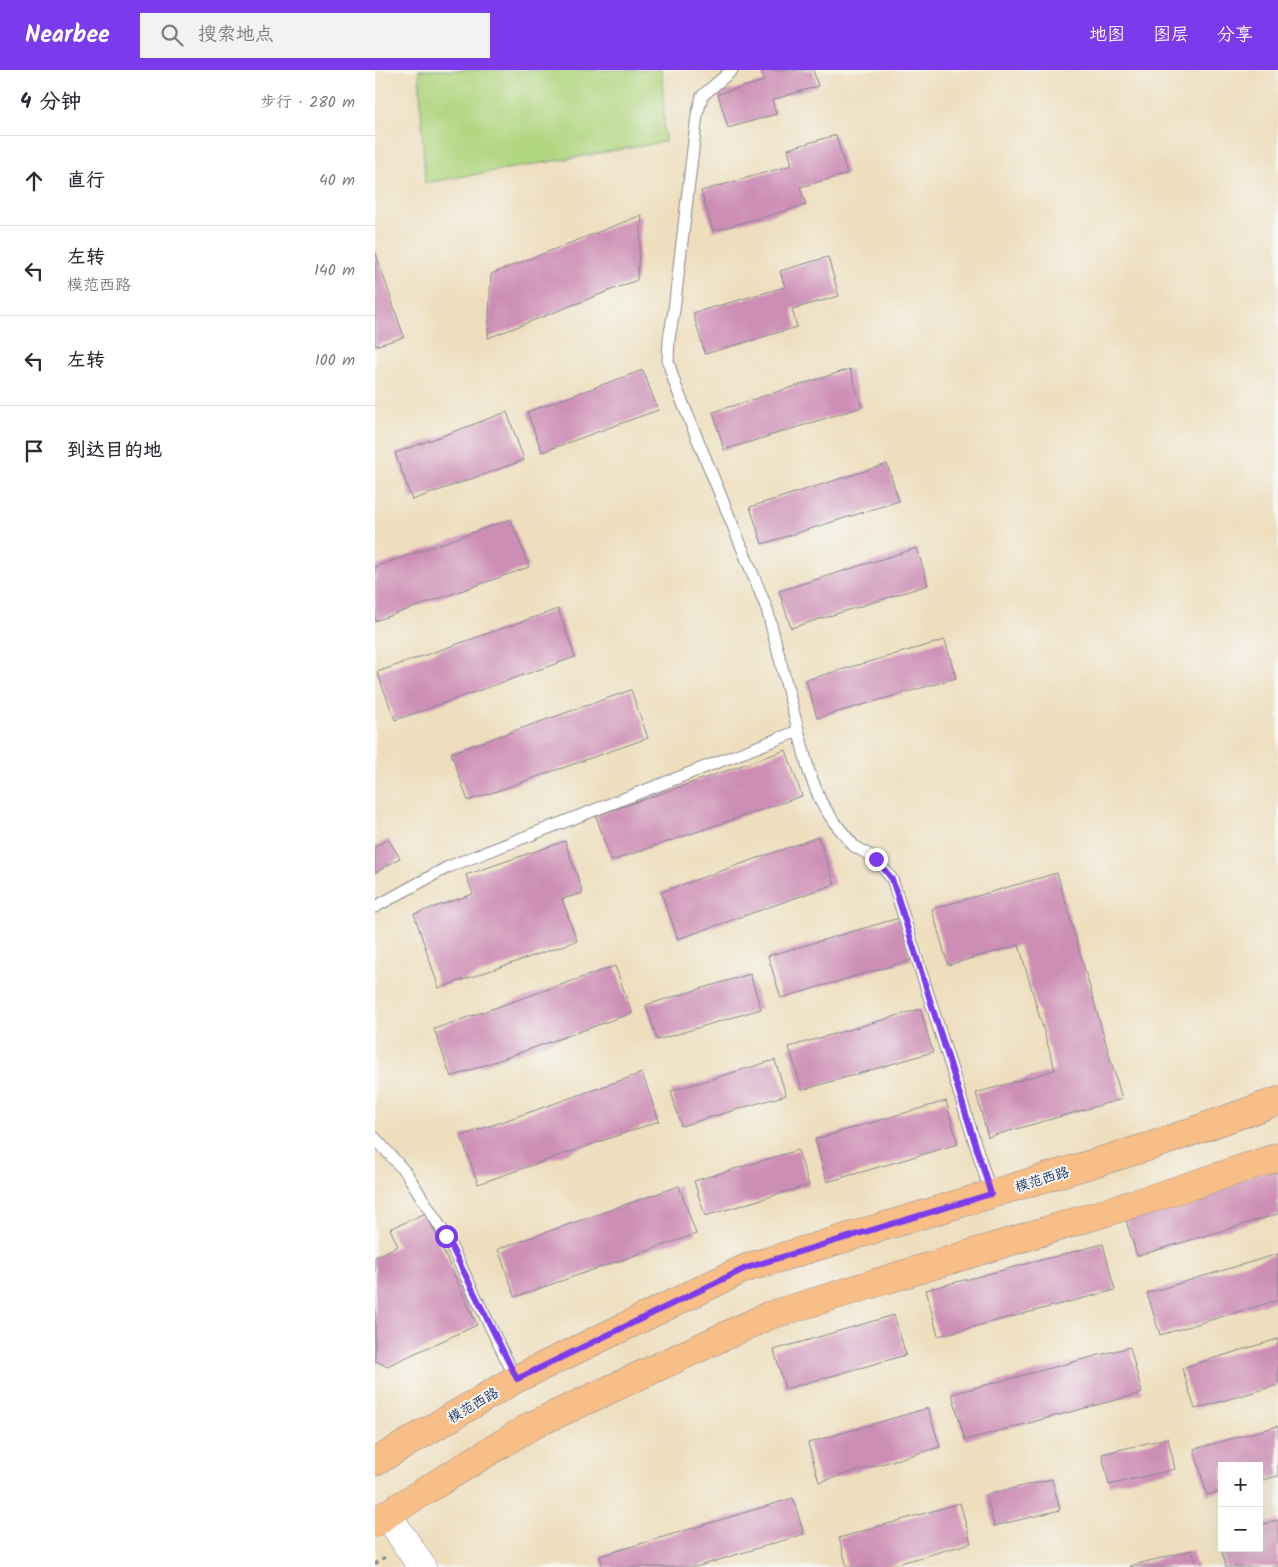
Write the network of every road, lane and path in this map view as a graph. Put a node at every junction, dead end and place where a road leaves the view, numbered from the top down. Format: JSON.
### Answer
{"nodes":[{"id":1,"x":732,"y":70,"type":"edge"},
{"id":2,"x":798,"y":731,"type":"junction"},
{"id":3,"x":375,"y":907,"type":"edge"},
{"id":4,"x":1278,"y":1101,"type":"edge"},
{"id":5,"x":375,"y":1138,"type":"edge"},
{"id":6,"x":1278,"y":1157,"type":"edge"},
{"id":7,"x":991,"y":1194,"type":"junction"},
{"id":8,"x":517,"y":1379,"type":"junction"},
{"id":9,"x":375,"y":1462,"type":"edge"},
{"id":10,"x":381,"y":1518,"type":"edge"},
{"id":11,"x":423,"y":1567,"type":"edge"}],
"edges":[{"from":1,"to":2,"type":"lane"},
{"from":2,"to":3,"type":"lane"},
{"from":2,"to":7,"type":"lane"},
{"from":4,"to":7,"type":"main road","name":"模范西路"},
{"from":5,"to":8,"type":"lane"},
{"from":6,"to":10,"type":"main road"},
{"from":7,"to":8,"type":"main road","name":"模范西路"},
{"from":8,"to":9,"type":"main road","name":"模范西路"},
{"from":10,"to":11,"type":"street"}]}
